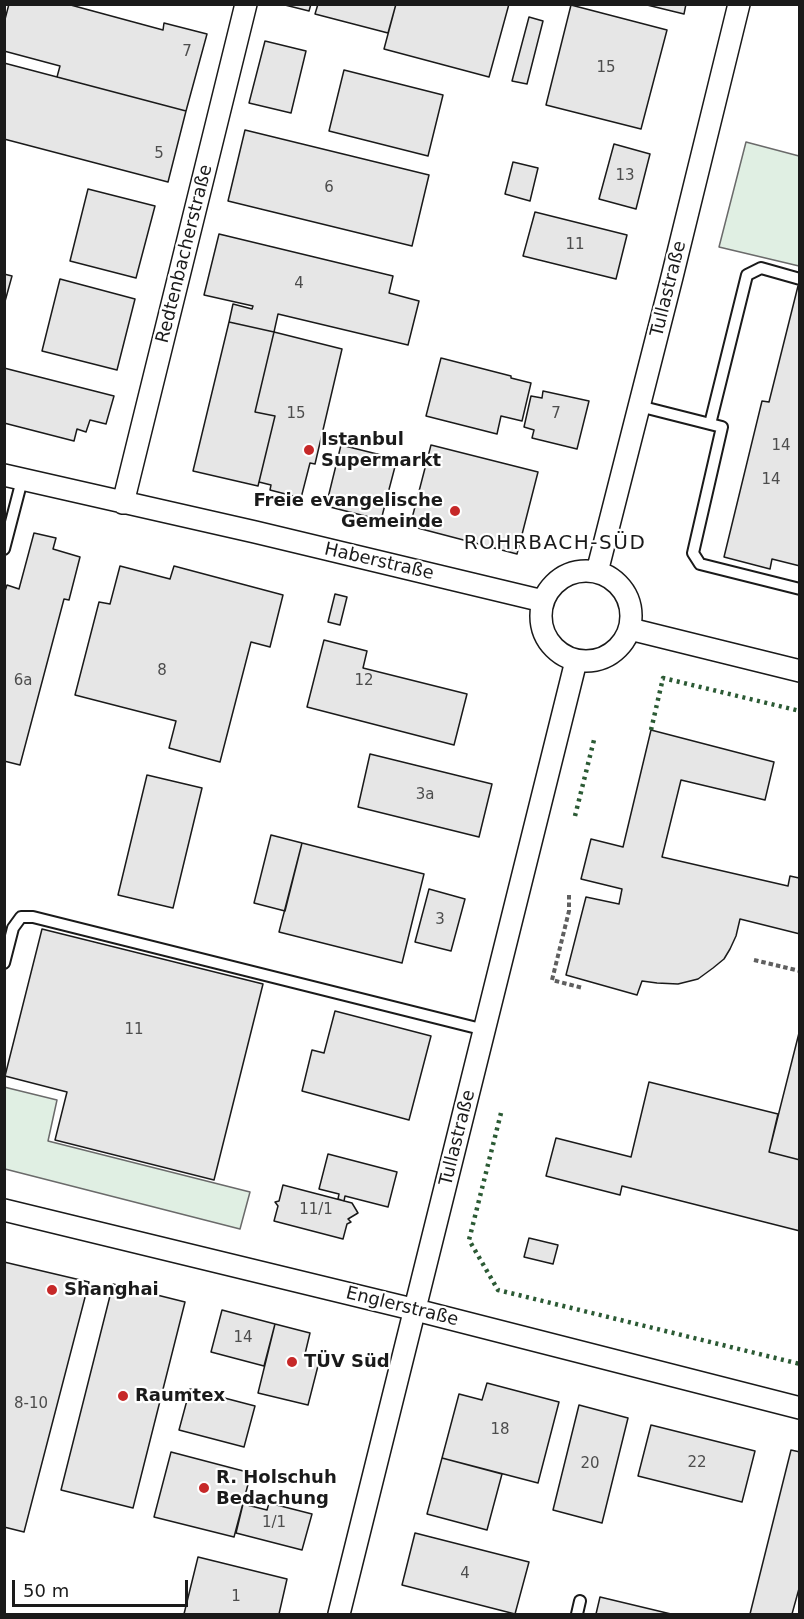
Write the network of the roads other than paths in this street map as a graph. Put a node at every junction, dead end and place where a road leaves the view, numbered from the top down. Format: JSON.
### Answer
{"nodes":[{"id":1,"x":246,"y":4,"type":"edge"},
{"id":2,"x":739,"y":4,"type":"edge"},
{"id":3,"x":800,"y":279,"type":"edge"},
{"id":4,"x":639,"y":406,"type":"junction"},
{"id":5,"x":710,"y":424,"type":"junction"},
{"id":6,"x":13,"y":477,"type":"edge"},
{"id":7,"x":123,"y":503,"type":"junction"},
{"id":8,"x":4,"y":549,"type":"edge"},
{"id":9,"x":597,"y":572,"type":"junction"},
{"id":10,"x":800,"y":589,"type":"edge"},
{"id":11,"x":543,"y":601,"type":"junction"},
{"id":12,"x":630,"y":629,"type":"junction"},
{"id":13,"x":576,"y":660,"type":"junction"},
{"id":14,"x":800,"y":671,"type":"edge"},
{"id":15,"x":4,"y":963,"type":"edge"},
{"id":16,"x":485,"y":1030,"type":"junction"},
{"id":17,"x":4,"y":1210,"type":"edge"},
{"id":18,"x":416,"y":1310,"type":"junction"},
{"id":19,"x":800,"y":1408,"type":"edge"},
{"id":20,"x":580,"y":1601,"type":"dead end"},
{"id":21,"x":339,"y":1614,"type":"edge"},
{"id":22,"x":577,"y":1614,"type":"edge"}],
"edges":[{"from":1,"to":7,"type":"street","name":"Redtenbacherstraße"},
{"from":2,"to":4,"type":"street","name":"Tullastraße"},
{"from":3,"to":5,"type":"lane"},
{"from":4,"to":5,"type":"lane"},
{"from":4,"to":9,"type":"street","name":"Tullastraße"},
{"from":5,"to":10,"type":"lane"},
{"from":6,"to":7,"type":"street","name":"Haberstraße"},
{"from":6,"to":8,"type":"lane"},
{"from":7,"to":11,"type":"street","name":"Haberstraße"},
{"from":9,"to":11,"type":"street"},
{"from":9,"to":12,"type":"street"},
{"from":11,"to":13,"type":"street"},
{"from":12,"to":13,"type":"street"},
{"from":12,"to":14,"type":"street"},
{"from":13,"to":16,"type":"street","name":"Tullastraße"},
{"from":15,"to":16,"type":"lane"},
{"from":16,"to":18,"type":"street","name":"Tullastraße"},
{"from":17,"to":18,"type":"street","name":"Englerstraße"},
{"from":18,"to":19,"type":"street","name":"Englerstraße"},
{"from":18,"to":21,"type":"street","name":"Tullastraße"},
{"from":20,"to":22,"type":"lane"}]}
